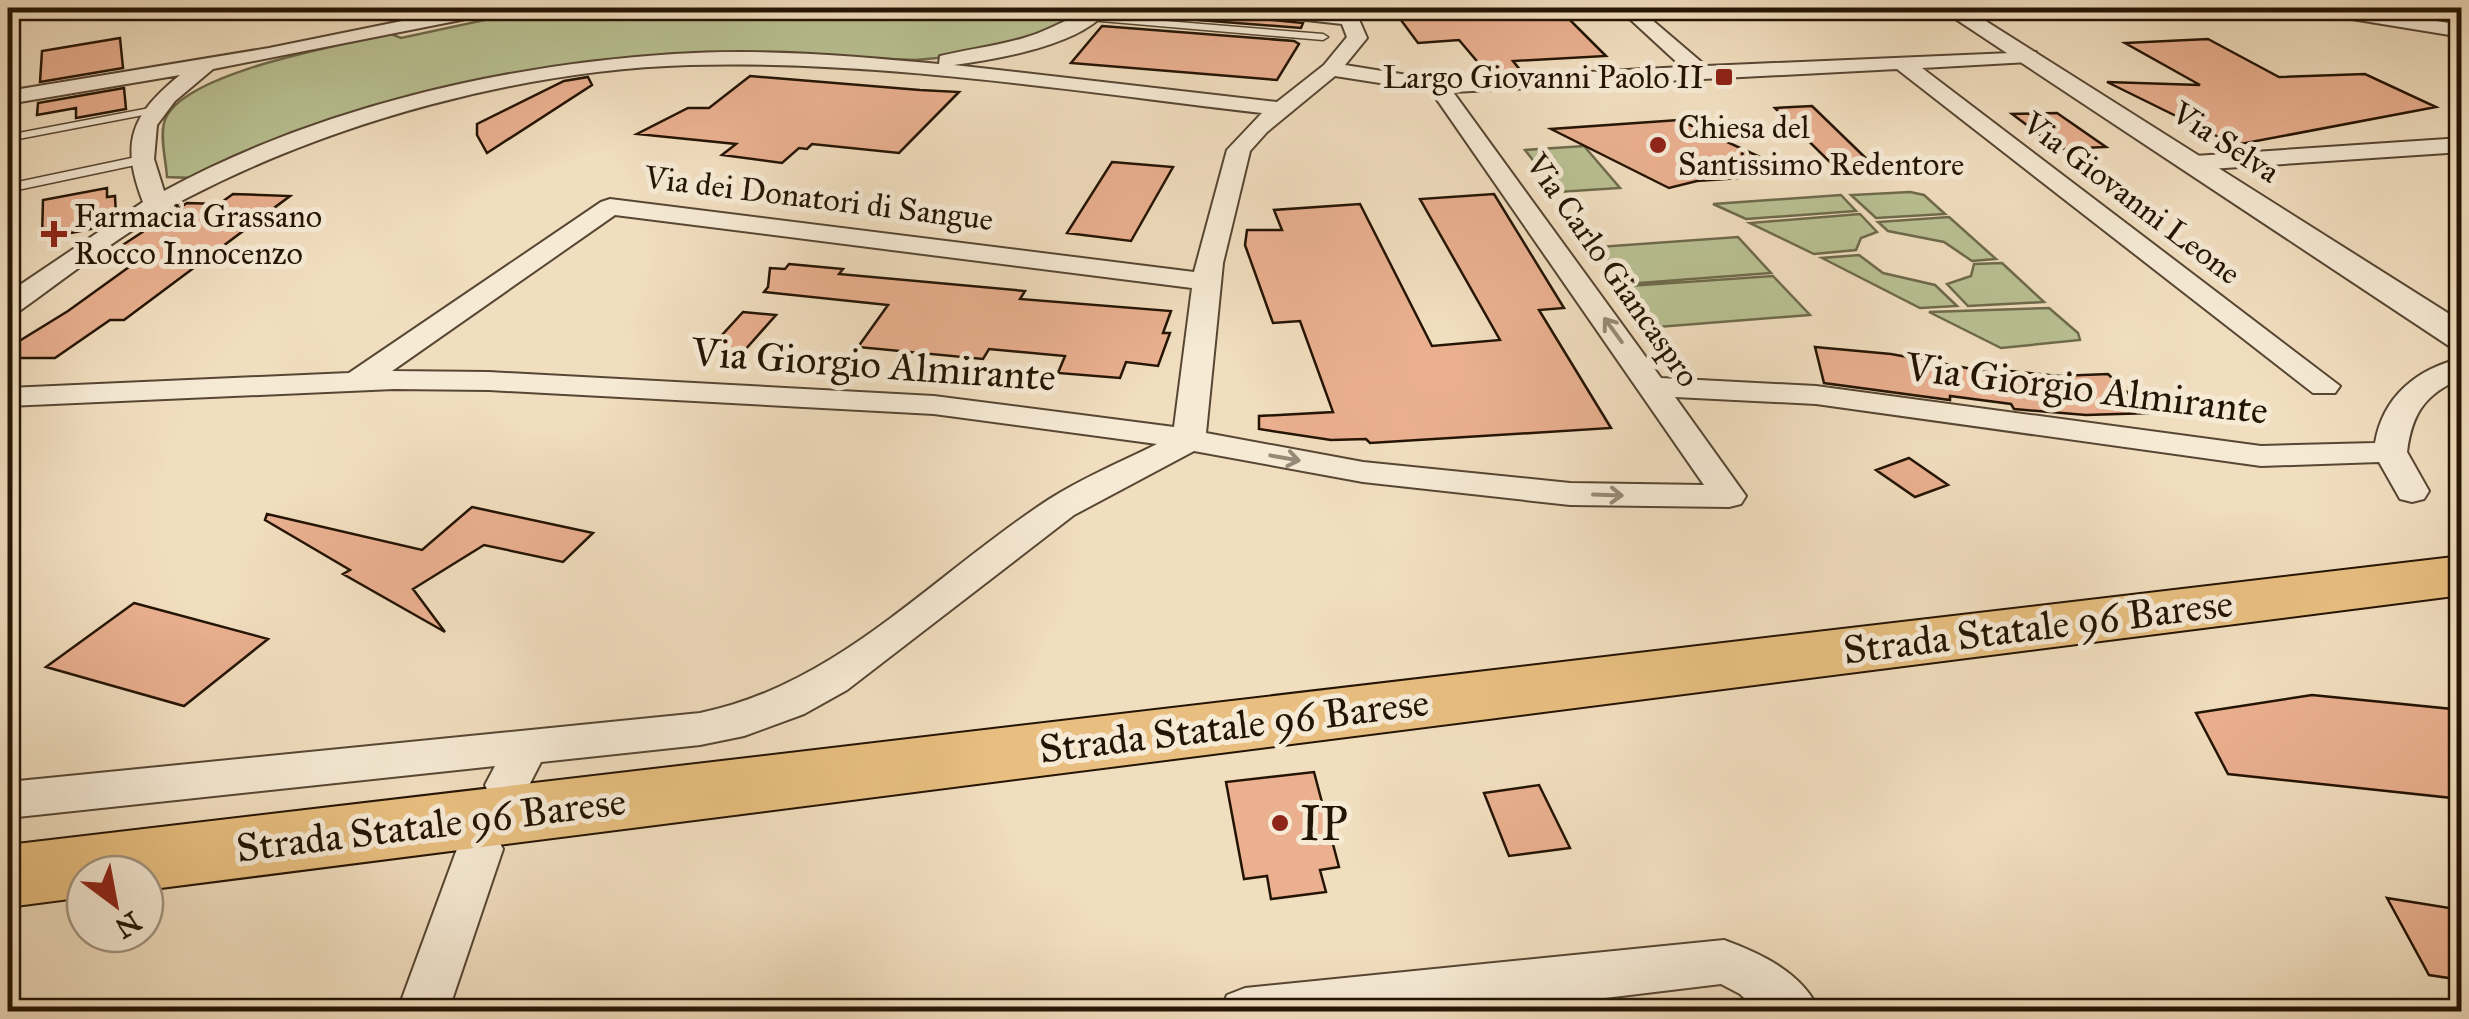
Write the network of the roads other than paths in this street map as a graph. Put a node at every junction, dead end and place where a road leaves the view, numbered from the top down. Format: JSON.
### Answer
{"nodes":[{"id":1,"x":491,"y":8,"type":"edge"},
{"id":2,"x":1252,"y":8,"type":"edge"},
{"id":3,"x":1602,"y":8,"type":"edge"},
{"id":4,"x":1627,"y":8,"type":"edge"},
{"id":5,"x":1950,"y":8,"type":"edge"},
{"id":6,"x":2322,"y":8,"type":"edge"},
{"id":7,"x":1096,"y":13,"type":"edge"},
{"id":8,"x":1349,"y":13,"type":"edge"},
{"id":9,"x":2462,"y":31,"type":"edge"},
{"id":10,"x":1323,"y":37,"type":"dead end"},
{"id":11,"x":2029,"y":56,"type":"junction"},
{"id":12,"x":1902,"y":62,"type":"junction"},
{"id":13,"x":902,"y":65,"type":"junction"},
{"id":14,"x":206,"y":66,"type":"junction"},
{"id":15,"x":1331,"y":68,"type":"junction"},
{"id":16,"x":1700,"y":72,"type":"junction"},
{"id":17,"x":1668,"y":74,"type":"junction"},
{"id":18,"x":1438,"y":86,"type":"junction"},
{"id":19,"x":8,"y":97,"type":"edge"},
{"id":20,"x":1281,"y":109,"type":"junction"},
{"id":21,"x":155,"y":110,"type":"junction"},
{"id":22,"x":8,"y":138,"type":"edge"},
{"id":23,"x":2462,"y":145,"type":"edge"},
{"id":24,"x":141,"y":160,"type":"junction"},
{"id":25,"x":2195,"y":163,"type":"junction"},
{"id":26,"x":8,"y":188,"type":"edge"},
{"id":27,"x":157,"y":205,"type":"junction"},
{"id":28,"x":1207,"y":282,"type":"junction"},
{"id":29,"x":8,"y":306,"type":"edge"},
{"id":30,"x":2462,"y":338,"type":"edge"},
{"id":31,"x":2462,"y":367,"type":"edge"},
{"id":32,"x":355,"y":382,"type":"junction"},
{"id":33,"x":2324,"y":386,"type":"dead end"},
{"id":34,"x":1654,"y":387,"type":"junction"},
{"id":35,"x":8,"y":397,"type":"edge"},
{"id":36,"x":1190,"y":440,"type":"junction"},
{"id":37,"x":2390,"y":452,"type":"junction"},
{"id":38,"x":2412,"y":491,"type":"dead end"},
{"id":39,"x":1729,"y":496,"type":"joint"},
{"id":40,"x":2462,"y":575,"type":"edge"},
{"id":41,"x":8,"y":800,"type":"edge"},
{"id":42,"x":480,"y":848,"type":"dead end"},
{"id":43,"x":8,"y":876,"type":"edge"},
{"id":44,"x":1395,"y":1005,"type":"edge"},
{"id":45,"x":422,"y":1012,"type":"edge"},
{"id":46,"x":1244,"y":1012,"type":"edge"},
{"id":47,"x":1795,"y":1012,"type":"edge"}],
"edges":[{"from":1,"to":14,"type":"street"},
{"from":2,"to":8,"type":"street"},
{"from":3,"to":17,"type":"street"},
{"from":4,"to":16,"type":"street"},
{"from":5,"to":11,"type":"street","name":"Via Selva"},
{"from":6,"to":9,"type":"street"},
{"from":7,"to":10,"type":"lane"},
{"from":7,"to":13,"type":"street"},
{"from":8,"to":15,"type":"street"},
{"from":11,"to":12,"type":"street"},
{"from":11,"to":25,"type":"street","name":"Via Selva"},
{"from":12,"to":16,"type":"street"},
{"from":12,"to":33,"type":"street","name":"Via Giovanni Leone"},
{"from":13,"to":20,"type":"street"},
{"from":13,"to":27,"type":"street"},
{"from":14,"to":19,"type":"street"},
{"from":14,"to":21,"type":"street"},
{"from":15,"to":18,"type":"street"},
{"from":15,"to":20,"type":"street"},
{"from":16,"to":17,"type":"street"},
{"from":17,"to":18,"type":"street"},
{"from":34,"to":18,"type":"street","name":"Via Carlo Giancaspro","one_way":true},
{"from":20,"to":28,"type":"street"},
{"from":21,"to":22,"type":"lane"},
{"from":21,"to":24,"type":"street"},
{"from":23,"to":25,"type":"street"},
{"from":24,"to":26,"type":"lane"},
{"from":24,"to":27,"type":"street"},
{"from":25,"to":30,"type":"street","name":"Via Selva"},
{"from":27,"to":29,"type":"street"},
{"from":28,"to":32,"type":"street","name":"Via dei Donatori di Sangue"},
{"from":28,"to":36,"type":"street"},
{"from":31,"to":37,"type":"street"},
{"from":32,"to":35,"type":"street","name":"Via Giorgio Almirante"},
{"from":32,"to":36,"type":"street","name":"Via Giorgio Almirante"},
{"from":34,"to":37,"type":"street","name":"Via Giorgio Almirante"},
{"from":34,"to":39,"type":"street","name":"Via Carlo Giancaspro"},
{"from":36,"to":39,"type":"street","name":"Via Giorgio Almirante","one_way":true},
{"from":36,"to":41,"type":"street"},
{"from":37,"to":38,"type":"street"},
{"from":40,"to":43,"type":"main road","name":"Strada Statale 96 Barese"},
{"from":42,"to":45,"type":"street"},
{"from":44,"to":46,"type":"street"},
{"from":44,"to":47,"type":"street"}]}
